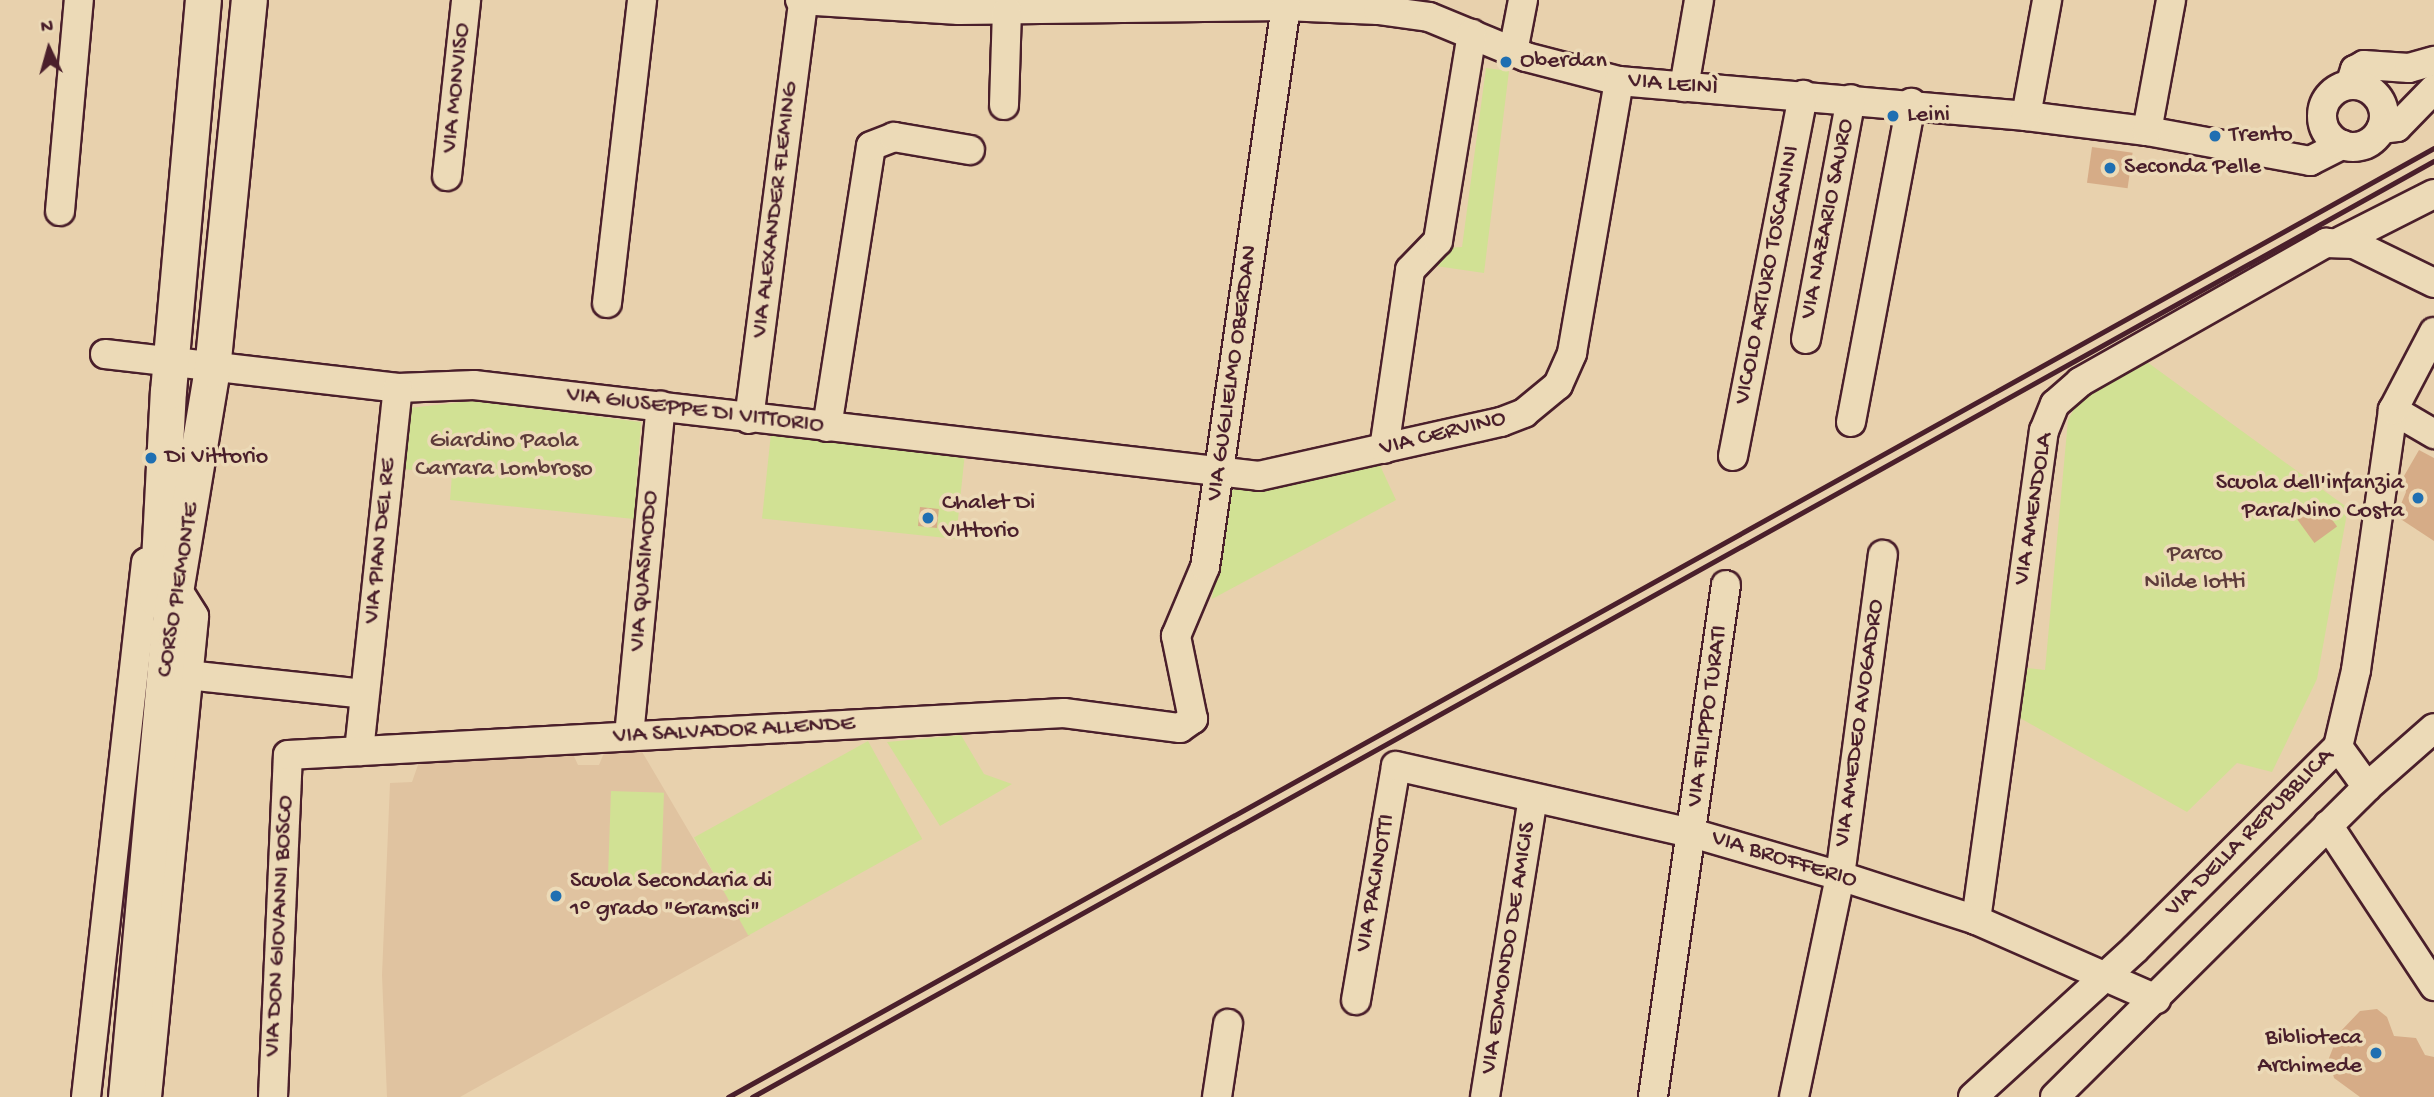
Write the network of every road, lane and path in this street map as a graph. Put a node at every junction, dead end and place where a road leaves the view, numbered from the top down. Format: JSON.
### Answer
{"nodes":[{"id":1,"x":79,"y":0,"type":"edge"},
{"id":2,"x":204,"y":0,"type":"edge"},
{"id":3,"x":249,"y":0,"type":"edge"},
{"id":4,"x":466,"y":0,"type":"edge"},
{"id":5,"x":642,"y":0,"type":"edge"},
{"id":6,"x":1523,"y":0,"type":"edge"},
{"id":7,"x":1699,"y":0,"type":"edge"},
{"id":8,"x":2047,"y":0,"type":"edge"},
{"id":9,"x":2171,"y":0,"type":"edge"},
{"id":10,"x":808,"y":1,"type":"edge"},
{"id":11,"x":1230,"y":4,"type":"edge"},
{"id":12,"x":1286,"y":6,"type":"junction"},
{"id":13,"x":1431,"y":9,"type":"edge"},
{"id":14,"x":1007,"y":11,"type":"junction"},
{"id":15,"x":1472,"y":34,"type":"junction"},
{"id":16,"x":1513,"y":52,"type":"junction"},
{"id":17,"x":2434,"y":61,"type":"edge"},
{"id":18,"x":1619,"y":81,"type":"junction"},
{"id":19,"x":1684,"y":87,"type":"junction"},
{"id":20,"x":2434,"y":89,"type":"edge"},
{"id":21,"x":1803,"y":95,"type":"junction"},
{"id":22,"x":1851,"y":99,"type":"junction"},
{"id":23,"x":1911,"y":103,"type":"junction"},
{"id":24,"x":2379,"y":104,"type":"junction"},
{"id":25,"x":1004,"y":105,"type":"dead end"},
{"id":26,"x":2026,"y":116,"type":"junction"},
{"id":27,"x":2147,"y":131,"type":"junction"},
{"id":28,"x":2334,"y":137,"type":"junction"},
{"id":29,"x":970,"y":150,"type":"dead end"},
{"id":30,"x":447,"y":176,"type":"dead end"},
{"id":31,"x":2434,"y":194,"type":"edge"},
{"id":32,"x":60,"y":211,"type":"dead end"},
{"id":33,"x":2341,"y":241,"type":"junction"},
{"id":34,"x":2434,"y":283,"type":"edge"},
{"id":35,"x":607,"y":303,"type":"dead end"},
{"id":36,"x":2434,"y":332,"type":"edge"},
{"id":37,"x":1806,"y":339,"type":"dead end"},
{"id":38,"x":105,"y":354,"type":"dead end"},
{"id":39,"x":170,"y":364,"type":"junction"},
{"id":40,"x":212,"y":369,"type":"junction"},
{"id":41,"x":398,"y":388,"type":"junction"},
{"id":42,"x":661,"y":406,"type":"junction"},
{"id":43,"x":2393,"y":410,"type":"junction"},
{"id":44,"x":749,"y":419,"type":"junction"},
{"id":45,"x":1851,"y":422,"type":"dead end"},
{"id":46,"x":827,"y":427,"type":"junction"},
{"id":47,"x":2434,"y":434,"type":"edge"},
{"id":48,"x":1384,"y":449,"type":"junction"},
{"id":49,"x":1733,"y":456,"type":"dead end"},
{"id":50,"x":1218,"y":473,"type":"junction"},
{"id":51,"x":161,"y":509,"type":"junction"},
{"id":52,"x":1883,"y":555,"type":"dead end"},
{"id":53,"x":1726,"y":585,"type":"dead end"},
{"id":54,"x":177,"y":589,"type":"junction"},
{"id":55,"x":187,"y":675,"type":"junction"},
{"id":56,"x":364,"y":694,"type":"junction"},
{"id":57,"x":1180,"y":728,"type":"joint"},
{"id":58,"x":2432,"y":733,"type":"edge"},
{"id":59,"x":629,"y":737,"type":"junction"},
{"id":60,"x":2338,"y":747,"type":"junction"},
{"id":61,"x":359,"y":751,"type":"junction"},
{"id":62,"x":288,"y":755,"type":"joint"},
{"id":63,"x":1396,"y":765,"type":"joint"},
{"id":64,"x":2367,"y":787,"type":"junction"},
{"id":65,"x":1533,"y":798,"type":"junction"},
{"id":66,"x":2328,"y":825,"type":"junction"},
{"id":67,"x":1692,"y":833,"type":"junction"},
{"id":68,"x":1840,"y":876,"type":"junction"},
{"id":69,"x":1976,"y":920,"type":"junction"},
{"id":70,"x":2104,"y":974,"type":"junction"},
{"id":71,"x":2434,"y":986,"type":"edge"},
{"id":72,"x":2156,"y":999,"type":"junction"},
{"id":73,"x":1356,"y":1000,"type":"dead end"},
{"id":74,"x":1228,"y":1024,"type":"dead end"},
{"id":75,"x":121,"y":1074,"type":"edge"},
{"id":76,"x":86,"y":1097,"type":"edge"},
{"id":77,"x":105,"y":1097,"type":"edge"},
{"id":78,"x":147,"y":1097,"type":"edge"},
{"id":79,"x":273,"y":1097,"type":"edge"},
{"id":80,"x":1217,"y":1097,"type":"edge"},
{"id":81,"x":1485,"y":1097,"type":"edge"},
{"id":82,"x":1653,"y":1097,"type":"edge"},
{"id":83,"x":1794,"y":1097,"type":"edge"},
{"id":84,"x":1973,"y":1097,"type":"edge"},
{"id":85,"x":2055,"y":1097,"type":"edge"}],
"edges":[{"from":1,"to":32,"type":"street"},
{"from":2,"to":39,"type":"main road","name":"CORSO PIEMONTE"},
{"from":3,"to":40,"type":"main road","name":"CORSO PIEMONTE"},
{"from":4,"to":30,"type":"street","name":"VIA MONVISO"},
{"from":5,"to":35,"type":"street"},
{"from":6,"to":16,"type":"street"},
{"from":7,"to":19,"type":"street"},
{"from":8,"to":26,"type":"street"},
{"from":9,"to":27,"type":"street"},
{"from":10,"to":14,"type":"street","name":"VIA LEINÌ"},
{"from":10,"to":44,"type":"street","name":"VIA ALEXANDER FLEMING"},
{"from":11,"to":12,"type":"street","name":"VIA LEINÌ"},
{"from":11,"to":14,"type":"street","name":"VIA LEINÌ"},
{"from":12,"to":13,"type":"street","name":"VIA LEINÌ"},
{"from":12,"to":50,"type":"street","name":"VIA GUGLIELMO OBERDAN"},
{"from":13,"to":15,"type":"street","name":"VIA LEINÌ"},
{"from":14,"to":25,"type":"street"},
{"from":15,"to":16,"type":"street","name":"VIA LEINÌ"},
{"from":15,"to":48,"type":"street"},
{"from":16,"to":18,"type":"street","name":"VIA LEINÌ"},
{"from":17,"to":24,"type":"street"},
{"from":18,"to":19,"type":"street","name":"VIA LEINÌ"},
{"from":18,"to":48,"type":"street","name":"VIA CERVINO"},
{"from":19,"to":21,"type":"street","name":"VIA LEINÌ"},
{"from":20,"to":24,"type":"street"},
{"from":21,"to":22,"type":"street","name":"VIA LEINÌ"},
{"from":21,"to":49,"type":"street","name":"VICOLO ARTURO TOSCANINI"},
{"from":22,"to":23,"type":"street","name":"VIA LEINÌ"},
{"from":22,"to":37,"type":"street","name":"VIA NAZARIO SAURO"},
{"from":23,"to":26,"type":"street","name":"VIA LEINÌ"},
{"from":23,"to":45,"type":"street"},
{"from":24,"to":28,"type":"street"},
{"from":24,"to":28,"type":"street"},
{"from":26,"to":27,"type":"street","name":"VIA LEINÌ"},
{"from":27,"to":28,"type":"street","name":"VIA LEINÌ"},
{"from":29,"to":46,"type":"street"},
{"from":31,"to":33,"type":"street","name":"VIA AMENDOLA"},
{"from":33,"to":34,"type":"street"},
{"from":33,"to":69,"type":"street","name":"VIA AMENDOLA"},
{"from":36,"to":43,"type":"street","name":"VIA DELLA REPUBBLICA"},
{"from":38,"to":39,"type":"street","name":"VIA GIUSEPPE DI VITTORIO"},
{"from":39,"to":40,"type":"street","name":"VIA GIUSEPPE DI VITTORIO"},
{"from":39,"to":51,"type":"main road","name":"CORSO PIEMONTE"},
{"from":40,"to":41,"type":"street","name":"VIA GIUSEPPE DI VITTORIO"},
{"from":40,"to":54,"type":"main road","name":"CORSO PIEMONTE"},
{"from":41,"to":42,"type":"street","name":"VIA GIUSEPPE DI VITTORIO"},
{"from":41,"to":56,"type":"street","name":"VIA PIAN DEL RE"},
{"from":42,"to":44,"type":"street","name":"VIA GIUSEPPE DI VITTORIO"},
{"from":42,"to":59,"type":"street","name":"VIA QUASIMODO"},
{"from":43,"to":47,"type":"street"},
{"from":43,"to":60,"type":"street","name":"VIA DELLA REPUBBLICA"},
{"from":44,"to":46,"type":"street","name":"VIA GIUSEPPE DI VITTORIO"},
{"from":46,"to":50,"type":"street","name":"VIA GIUSEPPE DI VITTORIO"},
{"from":48,"to":50,"type":"street","name":"VIA CERVINO"},
{"from":50,"to":57,"type":"street","name":"VIA GUGLIELMO OBERDAN"},
{"from":51,"to":75,"type":"main road","name":"CORSO PIEMONTE"},
{"from":51,"to":76,"type":"street","name":"CORSO PIEMONTE"},
{"from":52,"to":68,"type":"street","name":"VIA AMEDEO AVOGADRO"},
{"from":53,"to":67,"type":"street","name":"VIA FILIPPO TURATI"},
{"from":54,"to":55,"type":"street"},
{"from":54,"to":75,"type":"main road","name":"CORSO PIEMONTE"},
{"from":55,"to":56,"type":"street"},
{"from":55,"to":78,"type":"street"},
{"from":56,"to":61,"type":"street","name":"VIA PIAN DEL RE"},
{"from":57,"to":59,"type":"street","name":"VIA SALVADOR ALLENDE"},
{"from":58,"to":64,"type":"street"},
{"from":59,"to":61,"type":"street","name":"VIA SALVADOR ALLENDE"},
{"from":60,"to":64,"type":"street"},
{"from":60,"to":70,"type":"street","name":"VIA DELLA REPUBBLICA"},
{"from":61,"to":62,"type":"street","name":"VIA SALVADOR ALLENDE"},
{"from":62,"to":79,"type":"street","name":"VIA DON GIOVANNI BOSCO"},
{"from":63,"to":65,"type":"street","name":"VIA BROFFERIO"},
{"from":63,"to":73,"type":"street","name":"VIA PACINOTTI"},
{"from":64,"to":66,"type":"street"},
{"from":65,"to":67,"type":"street","name":"VIA BROFFERIO"},
{"from":65,"to":81,"type":"street","name":"VIA EDMONDO DE AMICIS"},
{"from":66,"to":71,"type":"street"},
{"from":66,"to":72,"type":"street"},
{"from":67,"to":68,"type":"street","name":"VIA BROFFERIO"},
{"from":67,"to":82,"type":"street","name":"VIA FILIPPO TURATI"},
{"from":68,"to":69,"type":"street","name":"VIA BROFFERIO"},
{"from":68,"to":83,"type":"street","name":"VIA AMEDEO AVOGADRO"},
{"from":69,"to":70,"type":"street","name":"VIA BROFFERIO"},
{"from":70,"to":72,"type":"street","name":"VIA BROFFERIO"},
{"from":70,"to":84,"type":"street","name":"VIA DELLA REPUBBLICA"},
{"from":72,"to":85,"type":"street"},
{"from":74,"to":80,"type":"street"},
{"from":75,"to":77,"type":"main road","name":"CORSO PIEMONTE"}]}
